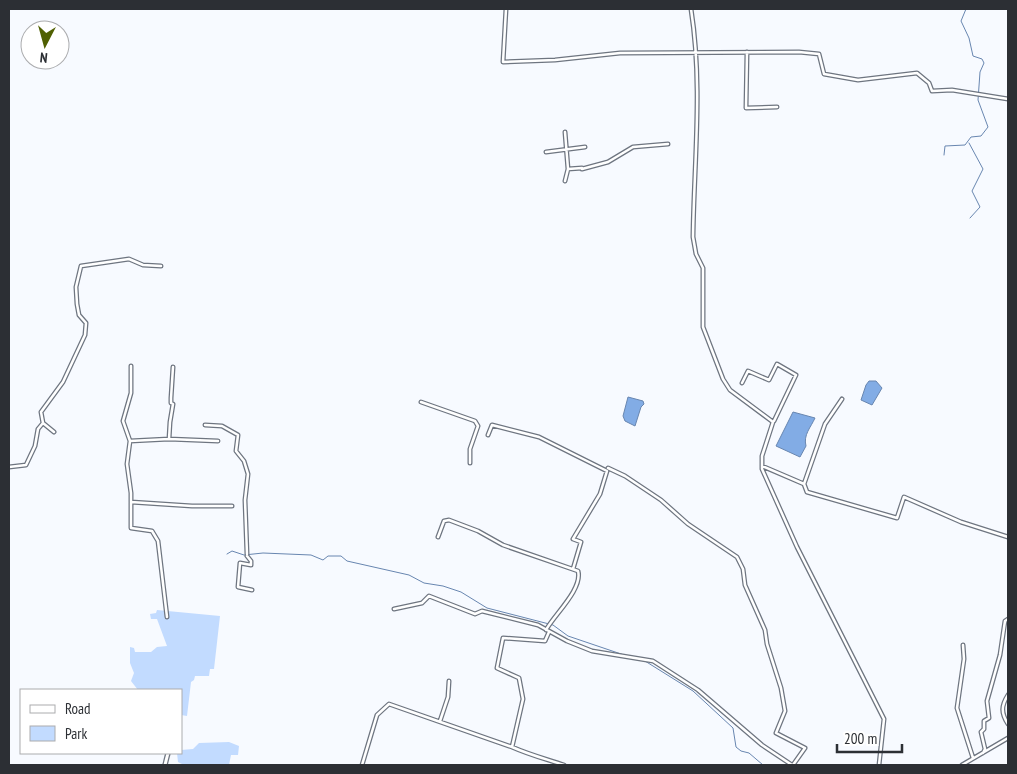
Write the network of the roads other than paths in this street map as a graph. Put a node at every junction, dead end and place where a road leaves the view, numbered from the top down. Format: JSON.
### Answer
{"nodes":[{"id":1,"x":506,"y":9,"type":"edge"},
{"id":2,"x":691,"y":9,"type":"edge"},
{"id":3,"x":697,"y":51,"type":"junction"},
{"id":4,"x":747,"y":52,"type":"junction"},
{"id":5,"x":1008,"y":99,"type":"edge"},
{"id":6,"x":777,"y":107,"type":"dead end"},
{"id":7,"x":565,"y":132,"type":"dead end"},
{"id":8,"x":668,"y":144,"type":"dead end"},
{"id":9,"x":585,"y":147,"type":"dead end"},
{"id":10,"x":566,"y":150,"type":"junction"},
{"id":11,"x":546,"y":152,"type":"dead end"},
{"id":12,"x":568,"y":169,"type":"junction"},
{"id":13,"x":566,"y":180,"type":"dead end"},
{"id":14,"x":161,"y":266,"type":"dead end"},
{"id":15,"x":131,"y":366,"type":"dead end"},
{"id":16,"x":173,"y":368,"type":"dead end"},
{"id":17,"x":742,"y":383,"type":"dead end"},
{"id":18,"x":842,"y":399,"type":"dead end"},
{"id":19,"x":421,"y":402,"type":"dead end"},
{"id":20,"x":773,"y":422,"type":"junction"},
{"id":21,"x":43,"y":423,"type":"junction"},
{"id":22,"x":205,"y":425,"type":"dead end"},
{"id":23,"x":54,"y":432,"type":"dead end"},
{"id":24,"x":488,"y":435,"type":"dead end"},
{"id":25,"x":169,"y":439,"type":"junction"},
{"id":26,"x":130,"y":441,"type":"junction"},
{"id":27,"x":218,"y":441,"type":"dead end"},
{"id":28,"x":470,"y":463,"type":"dead end"},
{"id":29,"x":762,"y":466,"type":"junction"},
{"id":30,"x":9,"y":467,"type":"edge"},
{"id":31,"x":608,"y":468,"type":"dead end"},
{"id":32,"x":804,"y":484,"type":"junction"},
{"id":33,"x":131,"y":502,"type":"junction"},
{"id":34,"x":232,"y":506,"type":"dead end"},
{"id":35,"x":438,"y":537,"type":"dead end"},
{"id":36,"x":1008,"y":538,"type":"edge"},
{"id":37,"x":573,"y":568,"type":"junction"},
{"id":38,"x":252,"y":590,"type":"dead end"},
{"id":39,"x":394,"y":609,"type":"dead end"},
{"id":40,"x":167,"y":617,"type":"dead end"},
{"id":41,"x":1008,"y":619,"type":"edge"},
{"id":42,"x":548,"y":631,"type":"junction"},
{"id":43,"x":963,"y":645,"type":"dead end"},
{"id":44,"x":449,"y":682,"type":"dead end"},
{"id":45,"x":1008,"y":695,"type":"edge"},
{"id":46,"x":440,"y":721,"type":"junction"},
{"id":47,"x":1008,"y":724,"type":"edge"},
{"id":48,"x":1008,"y":738,"type":"edge"},
{"id":49,"x":512,"y":747,"type":"junction"},
{"id":50,"x":983,"y":753,"type":"junction"},
{"id":51,"x":973,"y":758,"type":"junction"},
{"id":52,"x":362,"y":765,"type":"edge"},
{"id":53,"x":564,"y":765,"type":"edge"},
{"id":54,"x":792,"y":765,"type":"edge"},
{"id":55,"x":879,"y":765,"type":"edge"},
{"id":56,"x":962,"y":765,"type":"edge"}],
"edges":[{"from":1,"to":3,"type":"street"},
{"from":2,"to":3,"type":"street"},
{"from":3,"to":4,"type":"street"},
{"from":3,"to":20,"type":"street"},
{"from":4,"to":5,"type":"street"},
{"from":4,"to":6,"type":"street"},
{"from":7,"to":10,"type":"street"},
{"from":8,"to":12,"type":"street"},
{"from":9,"to":10,"type":"street"},
{"from":10,"to":11,"type":"street"},
{"from":10,"to":12,"type":"street"},
{"from":12,"to":13,"type":"street"},
{"from":14,"to":21,"type":"street"},
{"from":15,"to":26,"type":"street"},
{"from":16,"to":25,"type":"street"},
{"from":17,"to":20,"type":"street"},
{"from":18,"to":32,"type":"street"},
{"from":19,"to":28,"type":"street"},
{"from":20,"to":29,"type":"street"},
{"from":21,"to":23,"type":"street"},
{"from":21,"to":30,"type":"street"},
{"from":22,"to":38,"type":"street"},
{"from":24,"to":37,"type":"street"},
{"from":25,"to":26,"type":"street"},
{"from":25,"to":27,"type":"street"},
{"from":26,"to":33,"type":"street"},
{"from":29,"to":32,"type":"street"},
{"from":29,"to":55,"type":"street"},
{"from":31,"to":54,"type":"street"},
{"from":32,"to":36,"type":"street"},
{"from":33,"to":34,"type":"street"},
{"from":33,"to":40,"type":"street"},
{"from":35,"to":37,"type":"street"},
{"from":37,"to":42,"type":"street"},
{"from":39,"to":42,"type":"street"},
{"from":41,"to":50,"type":"street"},
{"from":42,"to":49,"type":"street"},
{"from":42,"to":54,"type":"street"},
{"from":43,"to":51,"type":"street"},
{"from":44,"to":46,"type":"street"},
{"from":45,"to":47,"type":"street"},
{"from":46,"to":49,"type":"street"},
{"from":46,"to":52,"type":"street"},
{"from":48,"to":50,"type":"street"},
{"from":49,"to":53,"type":"street"},
{"from":50,"to":51,"type":"street"},
{"from":51,"to":56,"type":"street"}]}
